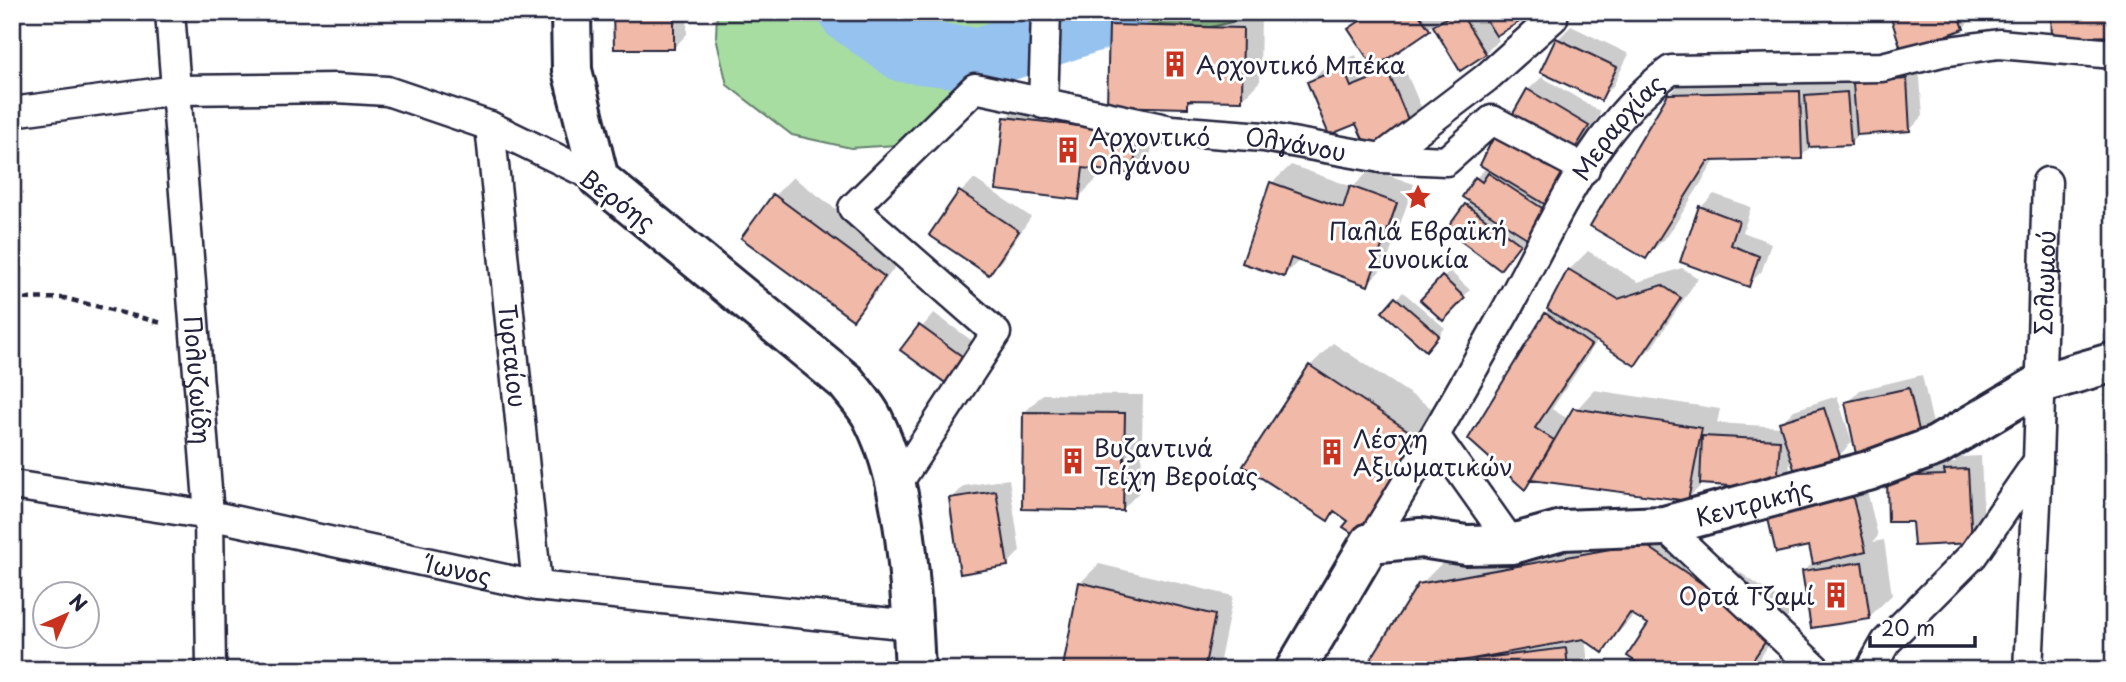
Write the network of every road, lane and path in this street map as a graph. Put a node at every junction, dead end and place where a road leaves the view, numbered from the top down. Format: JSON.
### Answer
{"nodes":[{"id":1,"x":170,"y":12,"type":"edge"},
{"id":2,"x":571,"y":12,"type":"edge"},
{"id":3,"x":1046,"y":12,"type":"edge"},
{"id":4,"x":1553,"y":18,"type":"dead end"},
{"id":5,"x":2114,"y":54,"type":"edge"},
{"id":6,"x":177,"y":90,"type":"junction"},
{"id":7,"x":1043,"y":104,"type":"junction"},
{"id":8,"x":12,"y":113,"type":"edge"},
{"id":9,"x":490,"y":126,"type":"junction"},
{"id":10,"x":1381,"y":158,"type":"junction"},
{"id":11,"x":1585,"y":169,"type":"junction"},
{"id":12,"x":599,"y":180,"type":"junction"},
{"id":13,"x":2047,"y":182,"type":"dead end"},
{"id":14,"x":12,"y":299,"type":"edge"},
{"id":15,"x":196,"y":334,"type":"junction"},
{"id":16,"x":2114,"y":362,"type":"edge"},
{"id":17,"x":2042,"y":383,"type":"junction"},
{"id":18,"x":1436,"y":437,"type":"junction"},
{"id":19,"x":2038,"y":461,"type":"junction"},
{"id":20,"x":12,"y":485,"type":"edge"},
{"id":21,"x":896,"y":486,"type":"junction"},
{"id":22,"x":209,"y":515,"type":"junction"},
{"id":23,"x":1664,"y":526,"type":"junction"},
{"id":24,"x":1370,"y":542,"type":"junction"},
{"id":25,"x":1512,"y":544,"type":"junction"},
{"id":26,"x":537,"y":586,"type":"junction"},
{"id":27,"x":911,"y":625,"type":"junction"},
{"id":28,"x":914,"y":669,"type":"edge"},
{"id":29,"x":211,"y":670,"type":"edge"},
{"id":30,"x":1296,"y":670,"type":"edge"},
{"id":31,"x":1817,"y":670,"type":"edge"},
{"id":32,"x":1870,"y":670,"type":"edge"},
{"id":33,"x":2028,"y":670,"type":"edge"}],
"edges":[{"from":1,"to":6,"type":"street","name":"Πολυζωίδη"},
{"from":2,"to":12,"type":"street"},
{"from":3,"to":7,"type":"street"},
{"from":4,"to":10,"type":"street","name":"Ολγάνου"},
{"from":5,"to":11,"type":"street","name":"Μεραρχίας"},
{"from":6,"to":8,"type":"street","name":"Βερόης"},
{"from":6,"to":9,"type":"street","name":"Βερόης"},
{"from":6,"to":15,"type":"street","name":"Πολυζωίδη"},
{"from":7,"to":10,"type":"street","name":"Ολγάνου"},
{"from":7,"to":21,"type":"street","name":"Ολγάνου"},
{"from":9,"to":12,"type":"street","name":"Βερόης"},
{"from":9,"to":26,"type":"street","name":"Τυρταίου"},
{"from":10,"to":11,"type":"street","name":"Ολγάνου"},
{"from":11,"to":18,"type":"street","name":"Μεραρχίας"},
{"from":12,"to":21,"type":"street","name":"Βερόης"},
{"from":13,"to":17,"type":"street","name":"Σολωμού"},
{"from":14,"to":15,"type":"path"},
{"from":15,"to":22,"type":"street","name":"Πολυζωίδη"},
{"from":16,"to":17,"type":"street","name":"Κεντρικής"},
{"from":17,"to":19,"type":"street","name":"Σολωμού"},
{"from":17,"to":23,"type":"street","name":"Κεντρικής"},
{"from":18,"to":24,"type":"street","name":"Μεραρχίας"},
{"from":18,"to":25,"type":"street"},
{"from":19,"to":32,"type":"street"},
{"from":19,"to":33,"type":"street"},
{"from":20,"to":22,"type":"street","name":"Ίωνος"},
{"from":21,"to":27,"type":"street","name":"Βερόης"},
{"from":22,"to":26,"type":"street","name":"Ίωνος"},
{"from":22,"to":29,"type":"street","name":"Πολυζωίδη"},
{"from":23,"to":25,"type":"street","name":"Κεντρικής"},
{"from":23,"to":31,"type":"street"},
{"from":24,"to":25,"type":"street","name":"Κεντρικής"},
{"from":24,"to":30,"type":"street"},
{"from":26,"to":27,"type":"street","name":"Ίωνος"},
{"from":27,"to":28,"type":"street","name":"Βερόης"}]}
